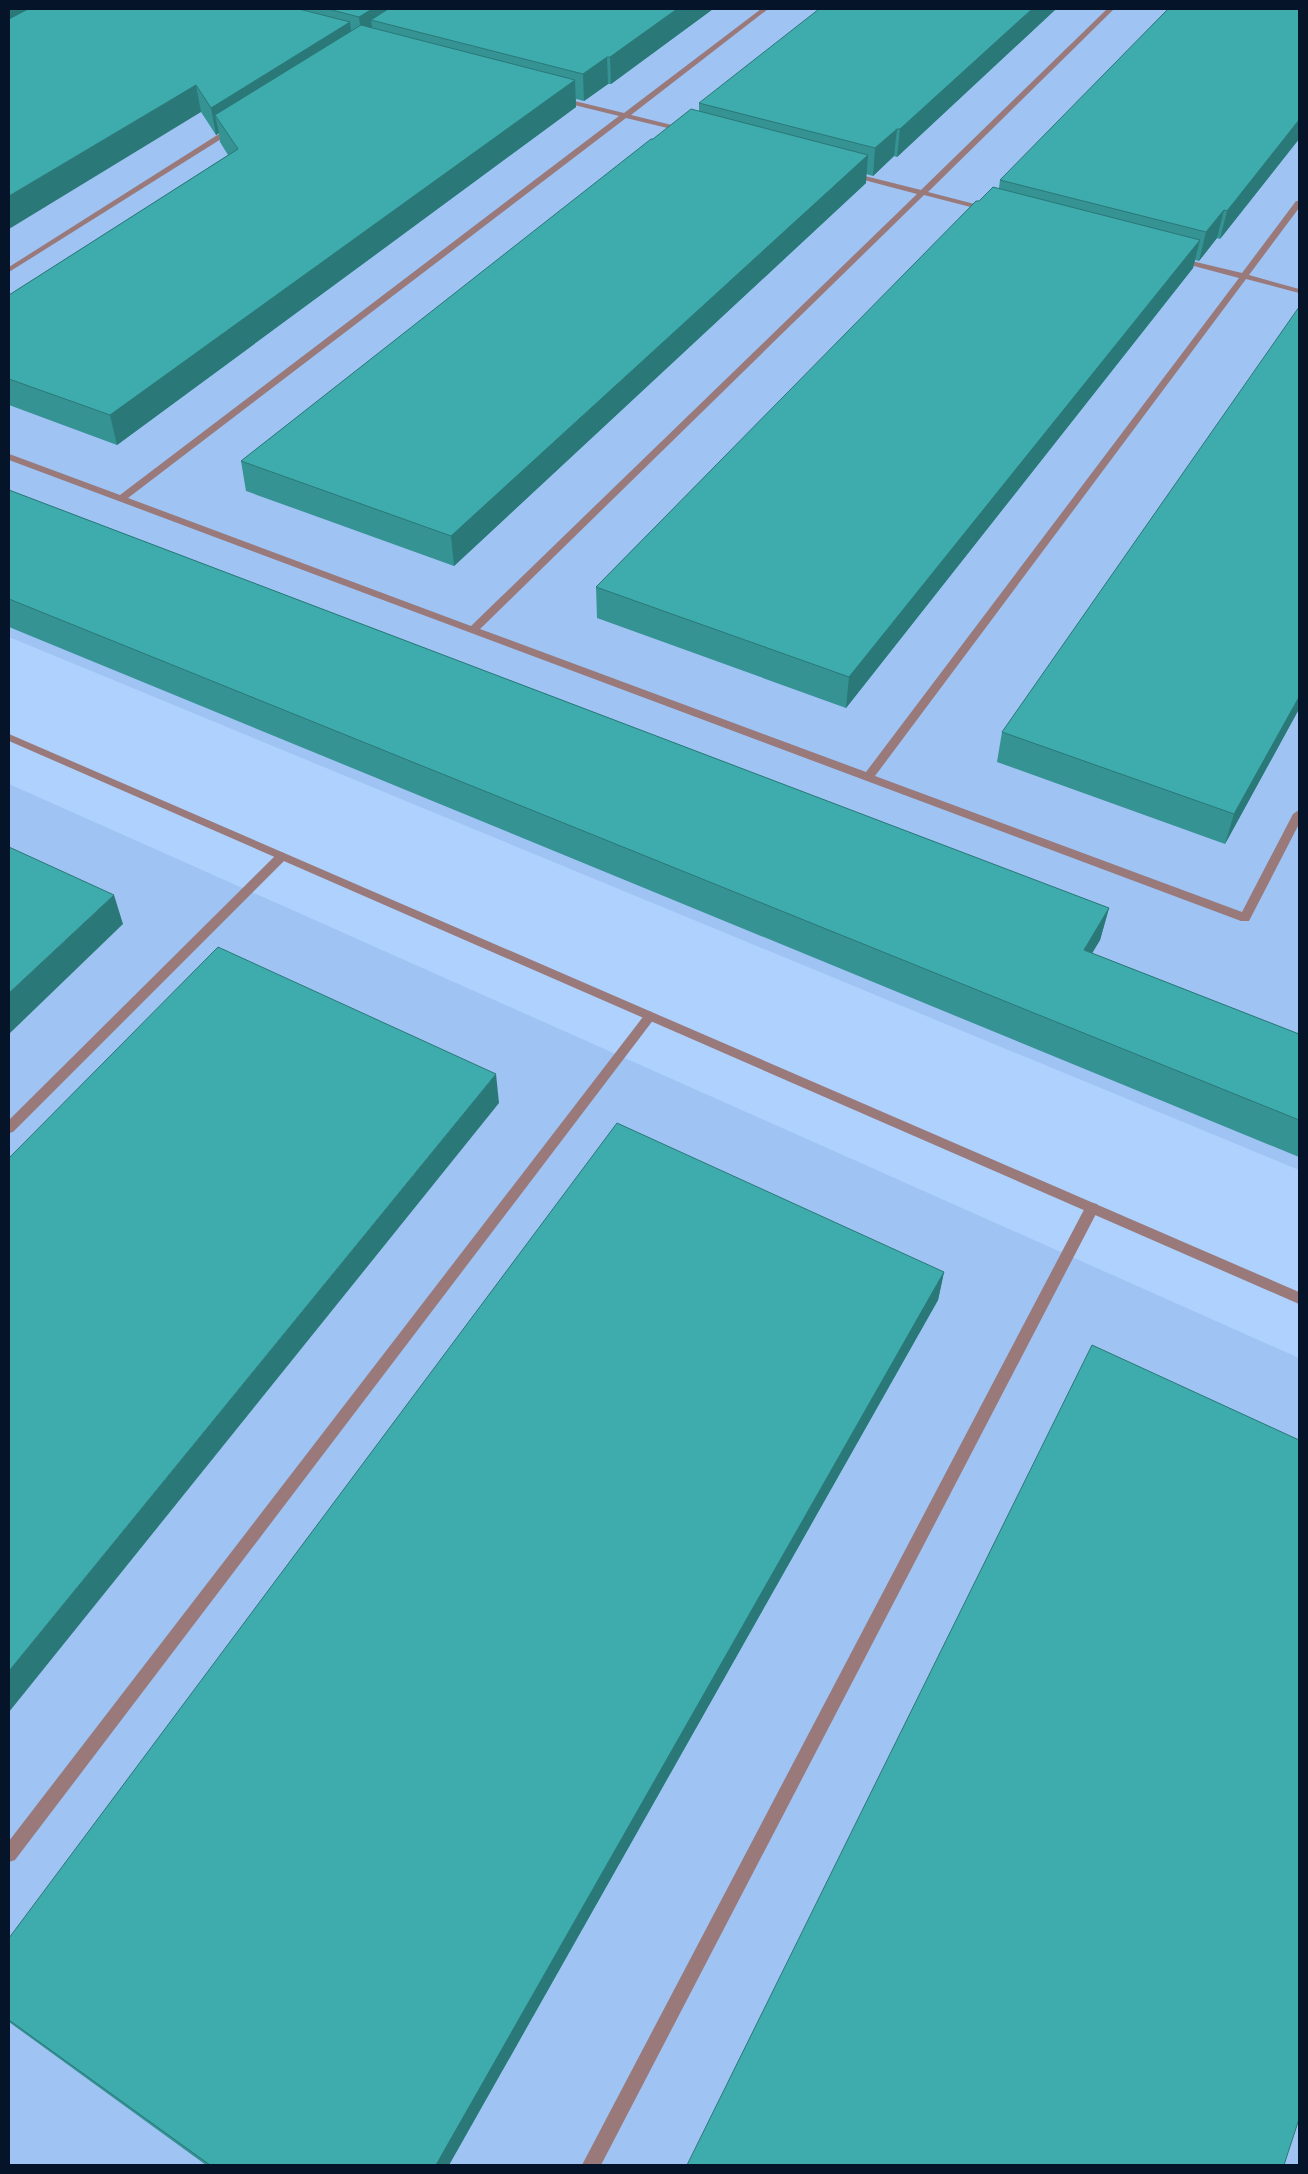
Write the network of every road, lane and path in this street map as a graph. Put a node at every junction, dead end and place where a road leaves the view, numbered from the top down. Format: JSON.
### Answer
{"nodes":[{"id":1,"x":766,"y":9,"type":"edge"},
{"id":2,"x":1111,"y":9,"type":"edge"},
{"id":3,"x":550,"y":96,"type":"edge"},
{"id":4,"x":625,"y":116,"type":"junction"},
{"id":5,"x":236,"y":127,"type":"edge"},
{"id":6,"x":692,"y":133,"type":"edge"},
{"id":7,"x":846,"y":173,"type":"edge"},
{"id":8,"x":922,"y":193,"type":"junction"},
{"id":9,"x":1299,"y":203,"type":"edge"},
{"id":10,"x":998,"y":212,"type":"edge"},
{"id":11,"x":1168,"y":257,"type":"edge"},
{"id":12,"x":9,"y":270,"type":"edge"},
{"id":13,"x":1244,"y":276,"type":"junction"},
{"id":14,"x":1299,"y":291,"type":"edge"},
{"id":15,"x":9,"y":458,"type":"edge"},
{"id":16,"x":122,"y":500,"type":"junction"},
{"id":17,"x":473,"y":630,"type":"junction"},
{"id":18,"x":9,"y":737,"type":"edge"},
{"id":19,"x":868,"y":777,"type":"junction"},
{"id":20,"x":1299,"y":814,"type":"edge"},
{"id":21,"x":282,"y":856,"type":"junction"},
{"id":22,"x":650,"y":1016,"type":"junction"},
{"id":23,"x":9,"y":1128,"type":"edge"},
{"id":24,"x":1092,"y":1208,"type":"junction"},
{"id":25,"x":1299,"y":1298,"type":"edge"},
{"id":26,"x":9,"y":1854,"type":"edge"},
{"id":27,"x":591,"y":2165,"type":"edge"}],
"edges":[{"from":1,"to":4,"type":"street"},
{"from":2,"to":8,"type":"street"},
{"from":3,"to":4,"type":"street"},
{"from":4,"to":6,"type":"street"},
{"from":4,"to":16,"type":"street"},
{"from":5,"to":12,"type":"street"},
{"from":7,"to":8,"type":"street"},
{"from":8,"to":10,"type":"street"},
{"from":8,"to":17,"type":"street"},
{"from":9,"to":13,"type":"street"},
{"from":11,"to":13,"type":"street"},
{"from":13,"to":14,"type":"street"},
{"from":13,"to":19,"type":"street"},
{"from":15,"to":16,"type":"street"},
{"from":16,"to":17,"type":"street"},
{"from":17,"to":19,"type":"street"},
{"from":18,"to":21,"type":"street"},
{"from":19,"to":20,"type":"street"},
{"from":21,"to":22,"type":"street"},
{"from":21,"to":23,"type":"street"},
{"from":22,"to":24,"type":"street"},
{"from":22,"to":26,"type":"street"},
{"from":24,"to":25,"type":"street"},
{"from":24,"to":27,"type":"street"}]}
